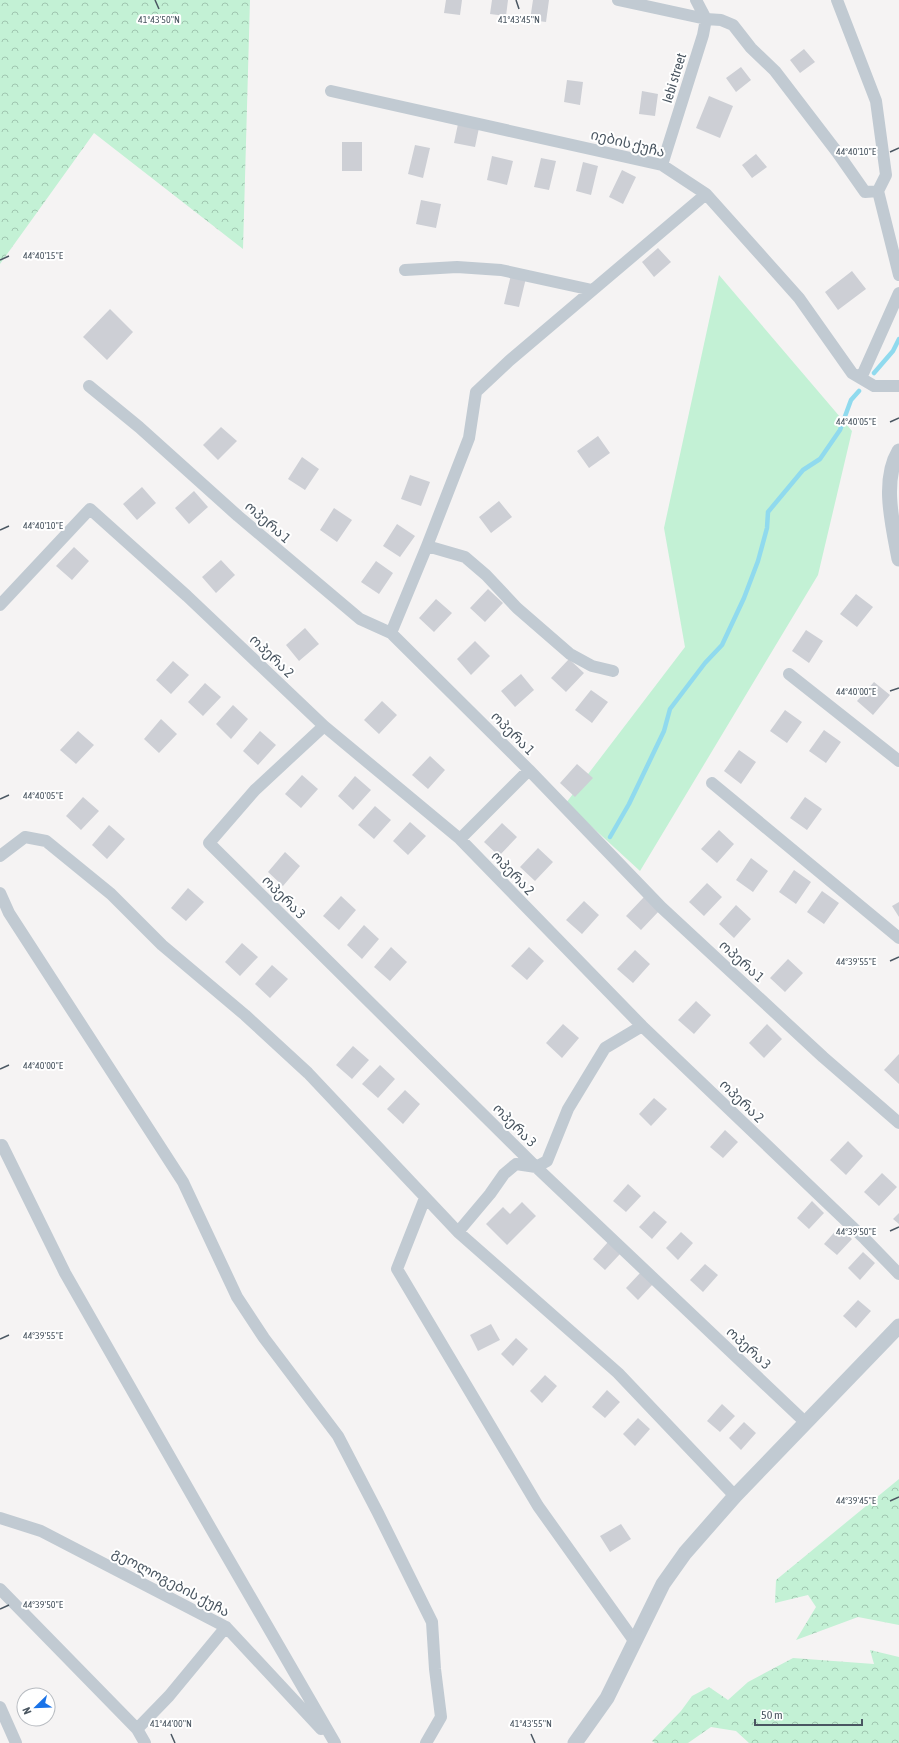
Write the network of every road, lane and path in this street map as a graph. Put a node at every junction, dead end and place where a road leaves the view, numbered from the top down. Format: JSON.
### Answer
{"nodes":[{"id":1,"x":618,"y":0,"type":"edge"},
{"id":2,"x":696,"y":0,"type":"edge"},
{"id":3,"x":837,"y":0,"type":"edge"},
{"id":4,"x":706,"y":19,"type":"junction"},
{"id":5,"x":331,"y":90,"type":"dead end"},
{"id":6,"x":662,"y":165,"type":"junction"},
{"id":7,"x":878,"y":191,"type":"junction"},
{"id":8,"x":706,"y":194,"type":"junction"},
{"id":9,"x":405,"y":270,"type":"dead end"},
{"id":10,"x":899,"y":275,"type":"edge"},
{"id":11,"x":592,"y":290,"type":"junction"},
{"id":12,"x":899,"y":294,"type":"edge"},
{"id":13,"x":861,"y":378,"type":"junction"},
{"id":14,"x":89,"y":386,"type":"dead end"},
{"id":15,"x":899,"y":386,"type":"edge"},
{"id":16,"x":899,"y":451,"type":"edge"},
{"id":17,"x":895,"y":520,"type":"edge"},
{"id":18,"x":427,"y":546,"type":"junction"},
{"id":19,"x":899,"y":559,"type":"edge"},
{"id":20,"x":0,"y":605,"type":"edge"},
{"id":21,"x":391,"y":633,"type":"junction"},
{"id":22,"x":613,"y":671,"type":"dead end"},
{"id":23,"x":789,"y":674,"type":"dead end"},
{"id":24,"x":324,"y":726,"type":"junction"},
{"id":25,"x":899,"y":761,"type":"edge"},
{"id":26,"x":529,"y":770,"type":"junction"},
{"id":27,"x":712,"y":783,"type":"dead end"},
{"id":28,"x":460,"y":839,"type":"junction"},
{"id":29,"x":0,"y":856,"type":"edge"},
{"id":30,"x":0,"y":893,"type":"edge"},
{"id":31,"x":899,"y":938,"type":"edge"},
{"id":32,"x":642,"y":1026,"type":"junction"},
{"id":33,"x":899,"y":1123,"type":"edge"},
{"id":34,"x":2,"y":1145,"type":"dead end"},
{"id":35,"x":536,"y":1167,"type":"junction"},
{"id":36,"x":426,"y":1198,"type":"junction"},
{"id":37,"x":458,"y":1232,"type":"junction"},
{"id":38,"x":899,"y":1274,"type":"edge"},
{"id":39,"x":899,"y":1326,"type":"edge"},
{"id":40,"x":805,"y":1422,"type":"junction"},
{"id":41,"x":735,"y":1496,"type":"junction"},
{"id":42,"x":0,"y":1518,"type":"edge"},
{"id":43,"x":0,"y":1589,"type":"edge"},
{"id":44,"x":226,"y":1626,"type":"junction"},
{"id":45,"x":635,"y":1642,"type":"junction"},
{"id":46,"x":0,"y":1706,"type":"edge"},
{"id":47,"x":137,"y":1729,"type":"junction"},
{"id":48,"x":16,"y":1743,"type":"edge"},
{"id":49,"x":145,"y":1743,"type":"edge"},
{"id":50,"x":335,"y":1743,"type":"edge"},
{"id":51,"x":426,"y":1743,"type":"edge"},
{"id":52,"x":575,"y":1743,"type":"edge"}],
"edges":[{"from":1,"to":4,"type":"street"},
{"from":2,"to":4,"type":"street"},
{"from":3,"to":7,"type":"street"},
{"from":4,"to":6,"type":"street","name":"Iebi street"},
{"from":4,"to":7,"type":"street"},
{"from":5,"to":6,"type":"street","name":"იების ქუჩა"},
{"from":6,"to":8,"type":"street","name":"იების ქუჩა"},
{"from":7,"to":10,"type":"street"},
{"from":8,"to":11,"type":"street"},
{"from":8,"to":13,"type":"street","name":"იების ქუჩა"},
{"from":9,"to":11,"type":"street"},
{"from":11,"to":18,"type":"street"},
{"from":12,"to":13,"type":"street"},
{"from":13,"to":15,"type":"street","name":"იების ქუჩა"},
{"from":14,"to":21,"type":"street","name":"ოპერა 1"},
{"from":16,"to":17,"type":"street"},
{"from":17,"to":19,"type":"street"},
{"from":18,"to":21,"type":"street"},
{"from":18,"to":22,"type":"street"},
{"from":20,"to":24,"type":"street","name":"ოპერა 2"},
{"from":21,"to":26,"type":"street","name":"ოპერა 1"},
{"from":23,"to":25,"type":"street"},
{"from":24,"to":28,"type":"street","name":"ოპერა 2"},
{"from":24,"to":35,"type":"street","name":"ოპერა 3"},
{"from":26,"to":28,"type":"street"},
{"from":26,"to":33,"type":"street","name":"ოპერა 1"},
{"from":27,"to":31,"type":"street"},
{"from":28,"to":32,"type":"street","name":"ოპერა 2"},
{"from":29,"to":36,"type":"street"},
{"from":30,"to":51,"type":"street"},
{"from":32,"to":35,"type":"street"},
{"from":32,"to":38,"type":"street","name":"ოპერა 2"},
{"from":34,"to":50,"type":"street"},
{"from":35,"to":37,"type":"street"},
{"from":35,"to":40,"type":"street","name":"ოპერა 3"},
{"from":36,"to":37,"type":"street"},
{"from":36,"to":45,"type":"street"},
{"from":37,"to":41,"type":"street"},
{"from":39,"to":40,"type":"street"},
{"from":40,"to":41,"type":"street"},
{"from":41,"to":45,"type":"street"},
{"from":42,"to":44,"type":"street","name":"გეოლოგების ქუჩა"},
{"from":43,"to":47,"type":"street"},
{"from":44,"to":47,"type":"street"},
{"from":44,"to":50,"type":"street","name":"გეოლოგების ქუჩა"},
{"from":45,"to":52,"type":"street"},
{"from":46,"to":48,"type":"street"},
{"from":47,"to":49,"type":"street"}]}
